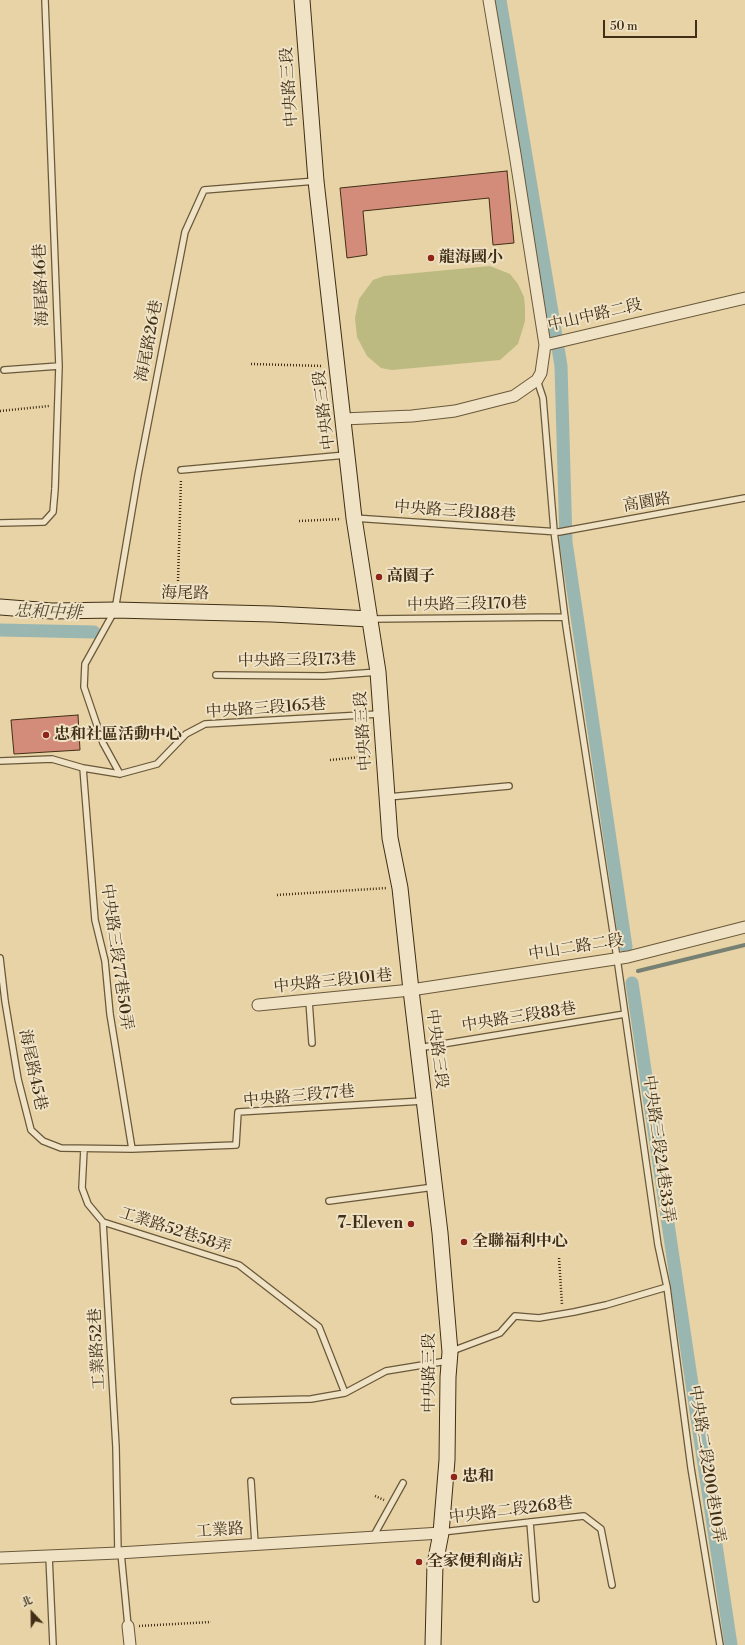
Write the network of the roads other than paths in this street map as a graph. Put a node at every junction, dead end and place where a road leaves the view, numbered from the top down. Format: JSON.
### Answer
{"nodes":[{"id":1,"x":45,"y":0,"type":"edge"},
{"id":2,"x":302,"y":0,"type":"edge"},
{"id":3,"x":489,"y":0,"type":"edge"},
{"id":4,"x":316,"y":180,"type":"junction"},
{"id":5,"x":745,"y":298,"type":"edge"},
{"id":6,"x":549,"y":344,"type":"junction"},
{"id":7,"x":58,"y":366,"type":"junction"},
{"id":8,"x":4,"y":370,"type":"dead end"},
{"id":9,"x":537,"y":380,"type":"junction"},
{"id":10,"x":343,"y":419,"type":"junction"},
{"id":11,"x":348,"y":455,"type":"junction"},
{"id":12,"x":181,"y":470,"type":"road end"},
{"id":13,"x":745,"y":498,"type":"edge"},
{"id":14,"x":354,"y":518,"type":"junction"},
{"id":15,"x":0,"y":523,"type":"edge"},
{"id":16,"x":556,"y":531,"type":"junction"},
{"id":17,"x":0,"y":607,"type":"edge"},
{"id":18,"x":115,"y":610,"type":"junction"},
{"id":19,"x":565,"y":617,"type":"junction"},
{"id":20,"x":370,"y":619,"type":"junction"},
{"id":21,"x":378,"y":672,"type":"junction"},
{"id":22,"x":216,"y":674,"type":"dead end"},
{"id":23,"x":382,"y":714,"type":"junction"},
{"id":24,"x":0,"y":761,"type":"edge"},
{"id":25,"x":83,"y":768,"type":"junction"},
{"id":26,"x":120,"y":774,"type":"junction"},
{"id":27,"x":509,"y":786,"type":"dead end"},
{"id":28,"x":388,"y":797,"type":"junction"},
{"id":29,"x":745,"y":927,"type":"edge"},
{"id":30,"x":0,"y":958,"type":"edge"},
{"id":31,"x":617,"y":958,"type":"junction"},
{"id":32,"x":410,"y":990,"type":"junction"},
{"id":33,"x":309,"y":1001,"type":"junction"},
{"id":34,"x":258,"y":1005,"type":"dead end"},
{"id":35,"x":625,"y":1014,"type":"junction"},
{"id":36,"x":312,"y":1043,"type":"dead end"},
{"id":37,"x":418,"y":1048,"type":"junction"},
{"id":38,"x":424,"y":1101,"type":"junction"},
{"id":39,"x":84,"y":1149,"type":"junction"},
{"id":40,"x":132,"y":1149,"type":"junction"},
{"id":41,"x":434,"y":1187,"type":"junction"},
{"id":42,"x":329,"y":1201,"type":"dead end"},
{"id":43,"x":103,"y":1222,"type":"junction"},
{"id":44,"x":667,"y":1287,"type":"junction"},
{"id":45,"x":449,"y":1357,"type":"junction"},
{"id":46,"x":345,"y":1393,"type":"junction"},
{"id":47,"x":234,"y":1401,"type":"dead end"},
{"id":48,"x":251,"y":1481,"type":"dead end"},
{"id":49,"x":403,"y":1483,"type":"dead end"},
{"id":50,"x":530,"y":1522,"type":"junction"},
{"id":51,"x":441,"y":1532,"type":"junction"},
{"id":52,"x":373,"y":1537,"type":"junction"},
{"id":53,"x":255,"y":1544,"type":"junction"},
{"id":54,"x":120,"y":1553,"type":"junction"},
{"id":55,"x":49,"y":1556,"type":"junction"},
{"id":56,"x":0,"y":1558,"type":"edge"},
{"id":57,"x":612,"y":1585,"type":"dead end"},
{"id":58,"x":536,"y":1599,"type":"dead end"},
{"id":59,"x":128,"y":1626,"type":"joint"},
{"id":60,"x":53,"y":1645,"type":"edge"},
{"id":61,"x":130,"y":1645,"type":"edge"},
{"id":62,"x":433,"y":1645,"type":"edge"},
{"id":63,"x":720,"y":1645,"type":"edge"}],
"edges":[{"from":1,"to":7,"type":"lane","name":"海尾路46巷"},
{"from":2,"to":4,"type":"street","name":"中央路三段"},
{"from":3,"to":6,"type":"street"},
{"from":4,"to":10,"type":"street","name":"中央路三段"},
{"from":4,"to":18,"type":"lane","name":"海尾路26巷"},
{"from":5,"to":6,"type":"street","name":"中山中路二段"},
{"from":6,"to":9,"type":"street","name":"中山中路二段"},
{"from":7,"to":8,"type":"lane"},
{"from":7,"to":15,"type":"lane","name":"海尾路46巷"},
{"from":9,"to":10,"type":"street"},
{"from":9,"to":16,"type":"lane","name":"中央路三段24巷33弄"},
{"from":10,"to":11,"type":"street","name":"中央路三段"},
{"from":11,"to":12,"type":"lane"},
{"from":11,"to":14,"type":"street","name":"中央路三段"},
{"from":13,"to":16,"type":"lane","name":"高園路"},
{"from":14,"to":16,"type":"lane","name":"中央路三段188巷"},
{"from":14,"to":20,"type":"street","name":"中央路三段"},
{"from":16,"to":19,"type":"lane","name":"中央路三段24巷33弄"},
{"from":17,"to":18,"type":"street","name":"海尾路"},
{"from":18,"to":20,"type":"street","name":"海尾路"},
{"from":18,"to":26,"type":"lane"},
{"from":19,"to":20,"type":"lane","name":"中央路三段170巷"},
{"from":19,"to":31,"type":"lane","name":"中央路三段24巷33弄"},
{"from":20,"to":21,"type":"street","name":"中央路三段"},
{"from":21,"to":22,"type":"lane","name":"中央路三段173巷"},
{"from":21,"to":23,"type":"street","name":"中央路三段"},
{"from":23,"to":26,"type":"lane","name":"中央路三段165巷"},
{"from":23,"to":28,"type":"street","name":"中央路三段"},
{"from":24,"to":25,"type":"lane"},
{"from":25,"to":26,"type":"lane"},
{"from":25,"to":40,"type":"lane","name":"中央路三段77巷50弄"},
{"from":27,"to":28,"type":"lane"},
{"from":28,"to":32,"type":"street","name":"中央路三段"},
{"from":29,"to":31,"type":"street","name":"中山二路二段"},
{"from":30,"to":39,"type":"lane","name":"海尾路45巷"},
{"from":31,"to":32,"type":"street","name":"中山二路二段"},
{"from":31,"to":35,"type":"lane","name":"中央路三段24巷33弄"},
{"from":32,"to":33,"type":"street","name":"中央路三段101巷"},
{"from":32,"to":37,"type":"street","name":"中央路三段"},
{"from":33,"to":34,"type":"street","name":"中央路三段101巷"},
{"from":33,"to":36,"type":"lane"},
{"from":35,"to":37,"type":"lane","name":"中央路三段88巷"},
{"from":35,"to":44,"type":"lane","name":"中央路三段24巷33弄"},
{"from":37,"to":38,"type":"street","name":"中央路三段"},
{"from":38,"to":40,"type":"lane","name":"中央路三段77巷"},
{"from":38,"to":41,"type":"street","name":"中央路三段"},
{"from":39,"to":40,"type":"lane","name":"中央路三段77巷"},
{"from":39,"to":43,"type":"lane"},
{"from":41,"to":42,"type":"lane"},
{"from":41,"to":45,"type":"street","name":"中央路三段"},
{"from":43,"to":46,"type":"lane","name":"工業路52巷58弄"},
{"from":43,"to":54,"type":"lane","name":"工業路52巷"},
{"from":44,"to":45,"type":"lane"},
{"from":44,"to":63,"type":"lane","name":"中央路二段200巷10弄"},
{"from":45,"to":46,"type":"lane"},
{"from":45,"to":51,"type":"street","name":"中央路三段"},
{"from":46,"to":47,"type":"lane"},
{"from":48,"to":53,"type":"lane"},
{"from":49,"to":52,"type":"lane"},
{"from":50,"to":51,"type":"lane","name":"中央路二段268巷"},
{"from":50,"to":57,"type":"lane","name":"中央路二段268巷"},
{"from":50,"to":58,"type":"lane"},
{"from":51,"to":52,"type":"street","name":"工業路"},
{"from":51,"to":62,"type":"street","name":"中央路三段"},
{"from":52,"to":53,"type":"street","name":"工業路"},
{"from":53,"to":54,"type":"street","name":"工業路"},
{"from":54,"to":55,"type":"street","name":"工業路"},
{"from":54,"to":59,"type":"lane","name":"工業路52巷"},
{"from":55,"to":56,"type":"street","name":"工業路"},
{"from":55,"to":60,"type":"lane"},
{"from":59,"to":61,"type":"street"}]}
